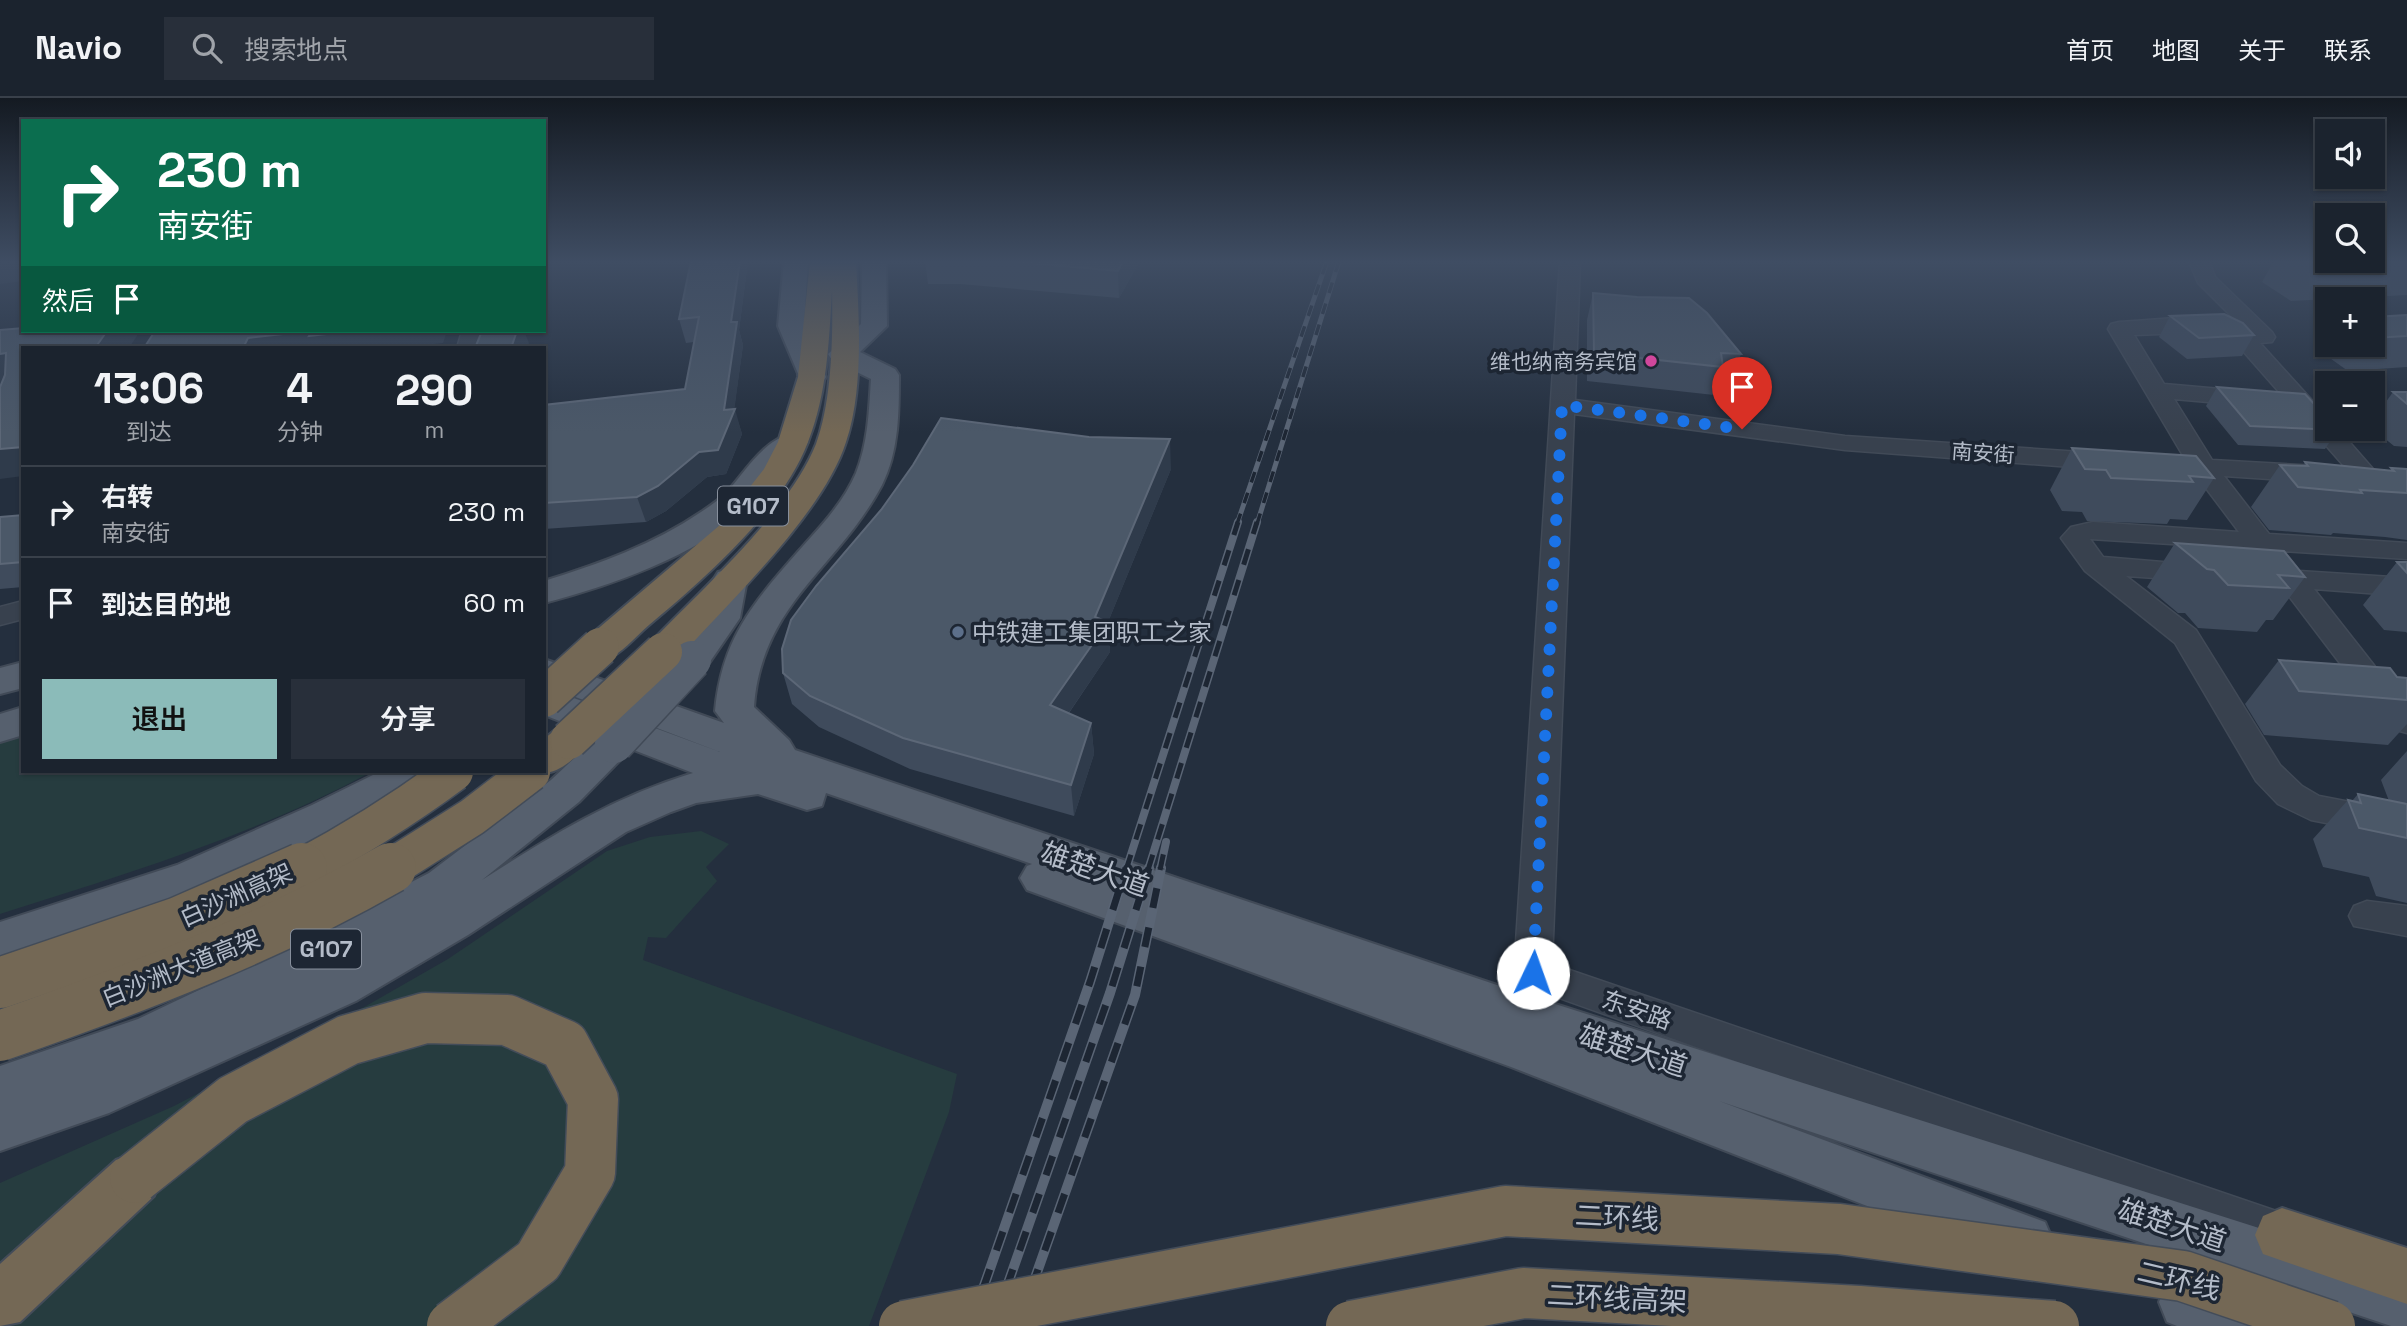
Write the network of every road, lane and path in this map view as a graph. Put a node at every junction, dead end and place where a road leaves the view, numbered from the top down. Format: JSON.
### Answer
{"nodes":[{"id":1,"x":792,"y":318,"type":"edge"},
{"id":2,"x":817,"y":318,"type":"edge"},
{"id":3,"x":846,"y":318,"type":"edge"},
{"id":4,"x":874,"y":318,"type":"edge"},
{"id":5,"x":1567,"y":318,"type":"edge"},
{"id":6,"x":2247,"y":318,"type":"edge"},
{"id":7,"x":842,"y":354,"type":"junction"},
{"id":8,"x":812,"y":377,"type":"junction"},
{"id":9,"x":2158,"y":391,"type":"junction"},
{"id":10,"x":2315,"y":394,"type":"edge"},
{"id":11,"x":2301,"y":403,"type":"junction"},
{"id":12,"x":1562,"y":405,"type":"junction"},
{"id":13,"x":2353,"y":441,"type":"edge"},
{"id":14,"x":793,"y":442,"type":"junction"},
{"id":15,"x":2203,"y":467,"type":"junction"},
{"id":16,"x":2377,"y":477,"type":"junction"},
{"id":17,"x":2259,"y":541,"type":"junction"},
{"id":18,"x":2407,"y":551,"type":"edge"},
{"id":19,"x":2095,"y":565,"type":"junction"},
{"id":20,"x":2287,"y":579,"type":"junction"},
{"id":21,"x":730,"y":580,"type":"joint"},
{"id":22,"x":2407,"y":587,"type":"edge"},
{"id":23,"x":546,"y":591,"type":"edge"},
{"id":24,"x":21,"y":611,"type":"edge"},
{"id":25,"x":0,"y":616,"type":"edge"},
{"id":26,"x":595,"y":643,"type":"junction"},
{"id":27,"x":678,"y":656,"type":"junction"},
{"id":28,"x":546,"y":672,"type":"edge"},
{"id":29,"x":546,"y":674,"type":"edge"},
{"id":30,"x":21,"y":676,"type":"edge"},
{"id":31,"x":0,"y":681,"type":"edge"},
{"id":32,"x":21,"y":694,"type":"edge"},
{"id":33,"x":546,"y":697,"type":"edge"},
{"id":34,"x":0,"y":700,"type":"edge"},
{"id":35,"x":546,"y":700,"type":"edge"},
{"id":36,"x":21,"y":721,"type":"edge"},
{"id":37,"x":2407,"y":722,"type":"edge"},
{"id":38,"x":0,"y":728,"type":"edge"},
{"id":39,"x":557,"y":750,"type":"edge"},
{"id":40,"x":412,"y":773,"type":"edge"},
{"id":41,"x":453,"y":773,"type":"edge"},
{"id":42,"x":530,"y":773,"type":"edge"},
{"id":43,"x":767,"y":773,"type":"junction"},
{"id":44,"x":2407,"y":826,"type":"edge"},
{"id":45,"x":2367,"y":916,"type":"dead end"},
{"id":46,"x":2407,"y":921,"type":"edge"},
{"id":47,"x":0,"y":942,"type":"edge"},
{"id":48,"x":0,"y":983,"type":"edge"},
{"id":49,"x":0,"y":1036,"type":"edge"},
{"id":50,"x":0,"y":1088,"type":"edge"},
{"id":51,"x":0,"y":1127,"type":"edge"},
{"id":52,"x":2290,"y":1251,"type":"junction"},
{"id":53,"x":2407,"y":1276,"type":"edge"},
{"id":54,"x":0,"y":1302,"type":"edge"},
{"id":55,"x":2407,"y":1303,"type":"edge"},
{"id":56,"x":452,"y":1326,"type":"edge"},
{"id":57,"x":904,"y":1326,"type":"edge"},
{"id":58,"x":1351,"y":1326,"type":"edge"},
{"id":59,"x":2054,"y":1326,"type":"edge"},
{"id":60,"x":2251,"y":1326,"type":"edge"},
{"id":61,"x":2319,"y":1326,"type":"edge"},
{"id":62,"x":2330,"y":1326,"type":"edge"}],
"edges":[{"from":1,"to":8,"type":"main road"},
{"from":2,"to":8,"type":"highway","number":"G107"},
{"from":3,"to":7,"type":"highway","number":"G107"},
{"from":4,"to":7,"type":"main road"},
{"from":5,"to":12,"type":"street","name":"东安路"},
{"from":6,"to":10,"type":"street"},
{"from":7,"to":21,"type":"highway","number":"G107"},
{"from":7,"to":43,"type":"main road"},
{"from":8,"to":14,"type":"highway","number":"G107"},
{"from":9,"to":11,"type":"street"},
{"from":9,"to":11,"type":"street"},
{"from":9,"to":15,"type":"street"},
{"from":11,"to":16,"type":"street"},
{"from":12,"to":15,"type":"street","name":"南安街"},
{"from":12,"to":52,"type":"street","name":"东安路"},
{"from":13,"to":16,"type":"street"},
{"from":14,"to":23,"type":"main road"},
{"from":14,"to":26,"type":"highway","number":"G107"},
{"from":15,"to":16,"type":"street","name":"南安街"},
{"from":15,"to":17,"type":"street"},
{"from":17,"to":18,"type":"street"},
{"from":17,"to":19,"type":"street"},
{"from":17,"to":20,"type":"street"},
{"from":19,"to":20,"type":"street"},
{"from":19,"to":44,"type":"street"},
{"from":20,"to":22,"type":"street"},
{"from":20,"to":37,"type":"street"},
{"from":21,"to":27,"type":"main road","number":"G107"},
{"from":24,"to":25,"type":"street"},
{"from":26,"to":28,"type":"main road"},
{"from":26,"to":33,"type":"highway","bridge":true},
{"from":27,"to":39,"type":"highway","bridge":true},
{"from":27,"to":50,"type":"main road","number":"G107","bridge":true},
{"from":29,"to":43,"type":"main road"},
{"from":30,"to":31,"type":"main road"},
{"from":32,"to":34,"type":"main road"},
{"from":35,"to":43,"type":"main road"},
{"from":36,"to":38,"type":"main road"},
{"from":40,"to":47,"type":"main road"},
{"from":41,"to":48,"type":"highway","name":"白沙洲高架","bridge":true},
{"from":42,"to":49,"type":"highway","name":"白沙洲大道高架","bridge":true},
{"from":43,"to":51,"type":"main road"},
{"from":43,"to":52,"type":"main road","name":"雄楚大道"},
{"from":43,"to":60,"type":"main road","name":"雄楚大道"},
{"from":45,"to":46,"type":"street"},
{"from":52,"to":53,"type":"highway"},
{"from":52,"to":55,"type":"main road","name":"雄楚大道"},
{"from":52,"to":61,"type":"street"},
{"from":54,"to":56,"type":"highway","bridge":true},
{"from":57,"to":62,"type":"highway","name":"二环线","bridge":true},
{"from":58,"to":59,"type":"highway","name":"二环线高架","bridge":true}]}
